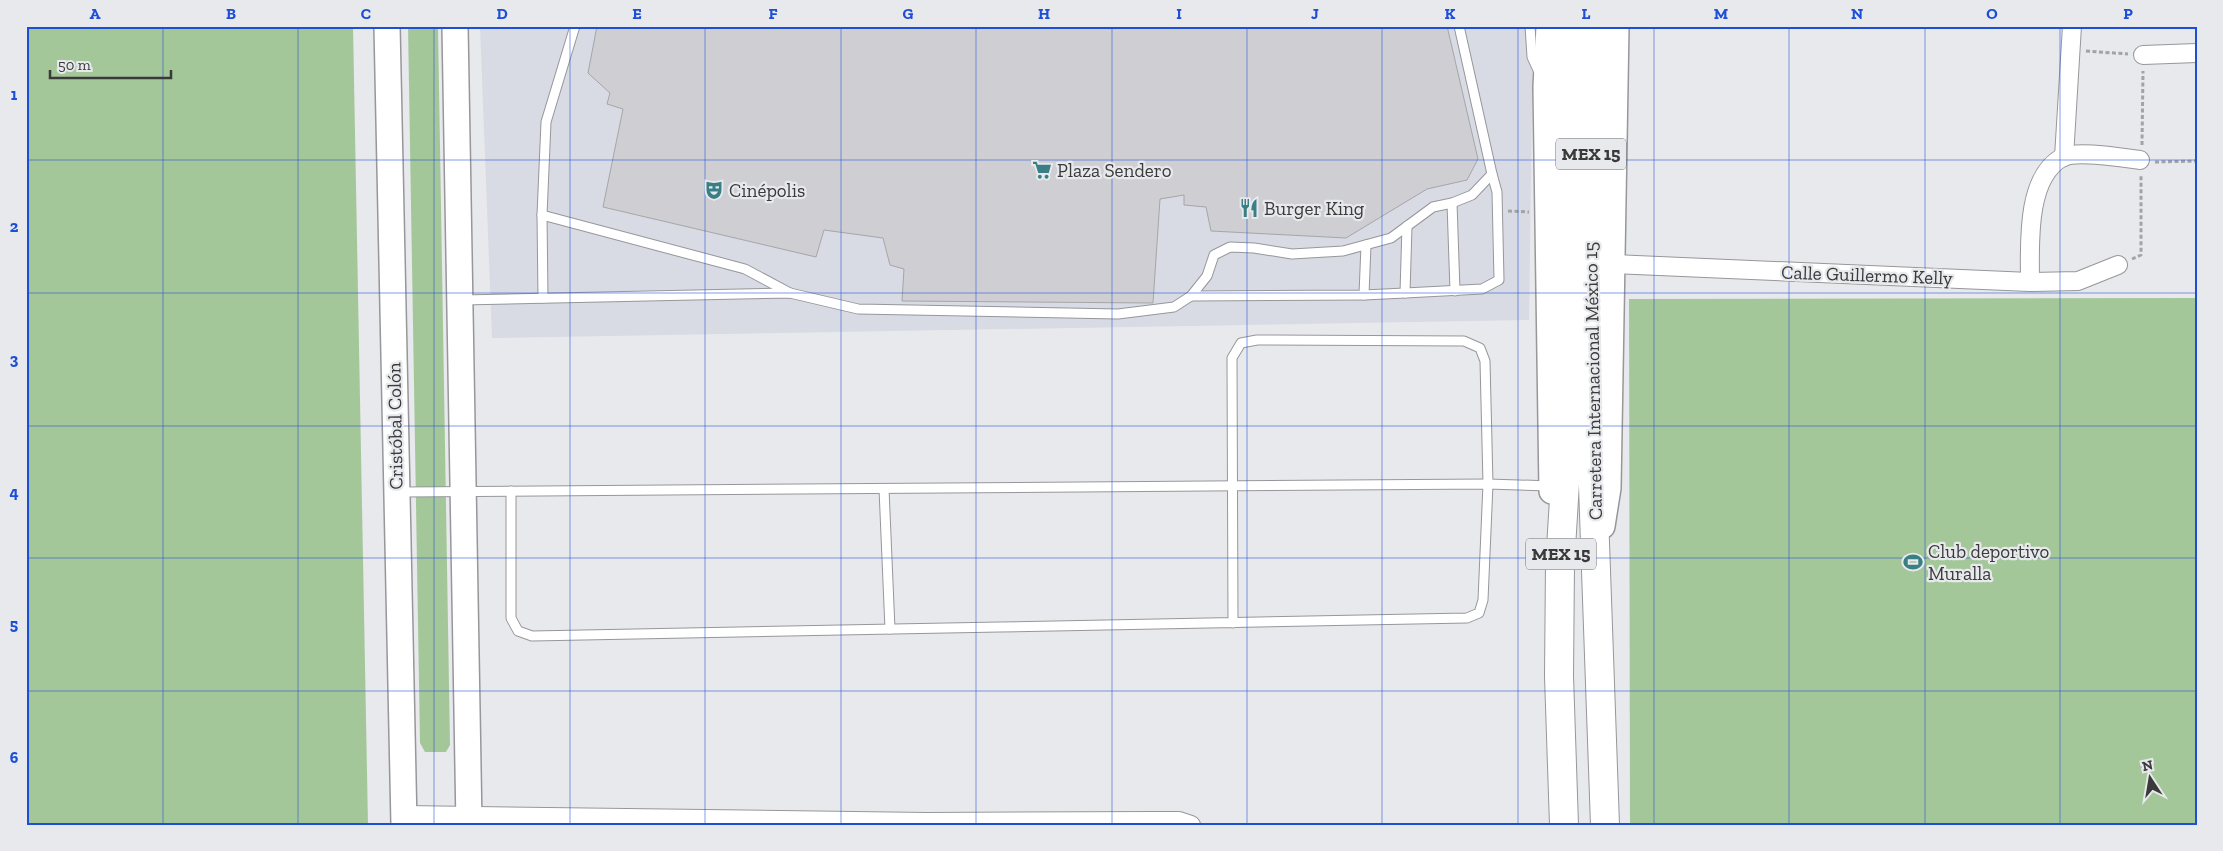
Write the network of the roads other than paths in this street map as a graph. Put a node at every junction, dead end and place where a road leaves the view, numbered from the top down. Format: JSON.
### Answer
{"nodes":[{"id":1,"x":387,"y":26,"type":"edge"},
{"id":2,"x":455,"y":26,"type":"edge"},
{"id":3,"x":575,"y":26,"type":"edge"},
{"id":4,"x":1459,"y":26,"type":"edge"},
{"id":5,"x":1530,"y":26,"type":"edge"},
{"id":6,"x":1548,"y":26,"type":"edge"},
{"id":7,"x":1568,"y":26,"type":"edge"},
{"id":8,"x":1592,"y":26,"type":"edge"},
{"id":9,"x":1616,"y":26,"type":"edge"},
{"id":10,"x":2072,"y":26,"type":"edge"},
{"id":11,"x":2197,"y":53,"type":"edge"},
{"id":12,"x":2143,"y":55,"type":"road end"},
{"id":13,"x":1546,"y":88,"type":"junction"},
{"id":14,"x":2064,"y":157,"type":"junction"},
{"id":15,"x":2145,"y":161,"type":"road end"},
{"id":16,"x":1492,"y":174,"type":"junction"},
{"id":17,"x":1452,"y":203,"type":"junction"},
{"id":18,"x":542,"y":215,"type":"junction"},
{"id":19,"x":1407,"y":226,"type":"junction"},
{"id":20,"x":1366,"y":245,"type":"junction"},
{"id":21,"x":1612,"y":264,"type":"junction"},
{"id":22,"x":2118,"y":265,"type":"dead end"},
{"id":23,"x":1578,"y":282,"type":"junction"},
{"id":24,"x":2030,"y":282,"type":"junction"},
{"id":25,"x":1455,"y":291,"type":"junction"},
{"id":26,"x":790,"y":293,"type":"junction"},
{"id":27,"x":1405,"y":293,"type":"junction"},
{"id":28,"x":1364,"y":295,"type":"junction"},
{"id":29,"x":1191,"y":296,"type":"junction"},
{"id":30,"x":543,"y":298,"type":"junction"},
{"id":31,"x":460,"y":300,"type":"junction"},
{"id":32,"x":1488,"y":484,"type":"junction"},
{"id":33,"x":1232,"y":486,"type":"junction"},
{"id":34,"x":1552,"y":486,"type":"junction"},
{"id":35,"x":884,"y":489,"type":"junction"},
{"id":36,"x":511,"y":491,"type":"junction"},
{"id":37,"x":397,"y":492,"type":"junction"},
{"id":38,"x":463,"y":492,"type":"junction"},
{"id":39,"x":1596,"y":563,"type":"junction"},
{"id":40,"x":1560,"y":564,"type":"junction"},
{"id":41,"x":1233,"y":623,"type":"junction"},
{"id":42,"x":890,"y":629,"type":"junction"},
{"id":43,"x":404,"y":820,"type":"edge"},
{"id":44,"x":469,"y":820,"type":"edge"},
{"id":45,"x":927,"y":823,"type":"edge"},
{"id":46,"x":1154,"y":823,"type":"edge"},
{"id":47,"x":1191,"y":825,"type":"edge"},
{"id":48,"x":1564,"y":825,"type":"edge"},
{"id":49,"x":1606,"y":825,"type":"edge"}],
"edges":[{"from":1,"to":37,"type":"street","name":"Cristóbal Colón"},
{"from":2,"to":31,"type":"street"},
{"from":3,"to":18,"type":"lane"},
{"from":4,"to":16,"type":"lane"},
{"from":5,"to":13,"type":"lane"},
{"from":6,"to":13,"type":"street"},
{"from":7,"to":23,"type":"highway","name":"Carretera Internacional México 15","number":"MEX 15"},
{"from":8,"to":23,"type":"highway","name":"Carretera Internacional México 15","number":"MEX 15"},
{"from":9,"to":21,"type":"street"},
{"from":10,"to":14,"type":"street"},
{"from":11,"to":12,"type":"street"},
{"from":13,"to":34,"type":"street"},
{"from":14,"to":15,"type":"street"},
{"from":14,"to":24,"type":"street"},
{"from":16,"to":17,"type":"lane"},
{"from":16,"to":25,"type":"lane"},
{"from":17,"to":19,"type":"lane"},
{"from":17,"to":25,"type":"lane"},
{"from":18,"to":26,"type":"lane"},
{"from":18,"to":30,"type":"lane"},
{"from":19,"to":20,"type":"lane"},
{"from":19,"to":27,"type":"lane"},
{"from":20,"to":28,"type":"lane"},
{"from":20,"to":29,"type":"lane"},
{"from":21,"to":24,"type":"street","name":"Calle Guillermo Kelly"},
{"from":21,"to":39,"type":"street"},
{"from":22,"to":24,"type":"street","name":"Calle Guillermo Kelly"},
{"from":23,"to":39,"type":"highway","name":"Carretera Internacional México 15","number":"MEX 15"},
{"from":23,"to":40,"type":"highway","name":"Carretera Internacional México 15","number":"MEX 15"},
{"from":25,"to":27,"type":"lane"},
{"from":26,"to":29,"type":"lane"},
{"from":26,"to":30,"type":"lane"},
{"from":27,"to":28,"type":"lane"},
{"from":28,"to":29,"type":"lane"},
{"from":30,"to":31,"type":"lane"},
{"from":31,"to":38,"type":"street"},
{"from":32,"to":33,"type":"lane"},
{"from":32,"to":33,"type":"lane"},
{"from":32,"to":34,"type":"lane"},
{"from":32,"to":41,"type":"lane"},
{"from":33,"to":35,"type":"lane"},
{"from":33,"to":41,"type":"lane"},
{"from":34,"to":40,"type":"street"},
{"from":35,"to":36,"type":"lane"},
{"from":35,"to":42,"type":"lane"},
{"from":36,"to":38,"type":"lane"},
{"from":36,"to":42,"type":"lane"},
{"from":37,"to":38,"type":"lane"},
{"from":37,"to":43,"type":"street","name":"Cristóbal Colón"},
{"from":38,"to":44,"type":"street"},
{"from":39,"to":49,"type":"highway","name":"Carretera Internacional México 15","number":"MEX 15"},
{"from":40,"to":48,"type":"highway","name":"Carretera Internacional México 15","number":"MEX 15"},
{"from":41,"to":42,"type":"lane"},
{"from":43,"to":44,"type":"street"},
{"from":44,"to":45,"type":"street"},
{"from":45,"to":46,"type":"street"},
{"from":46,"to":47,"type":"street"}]}
